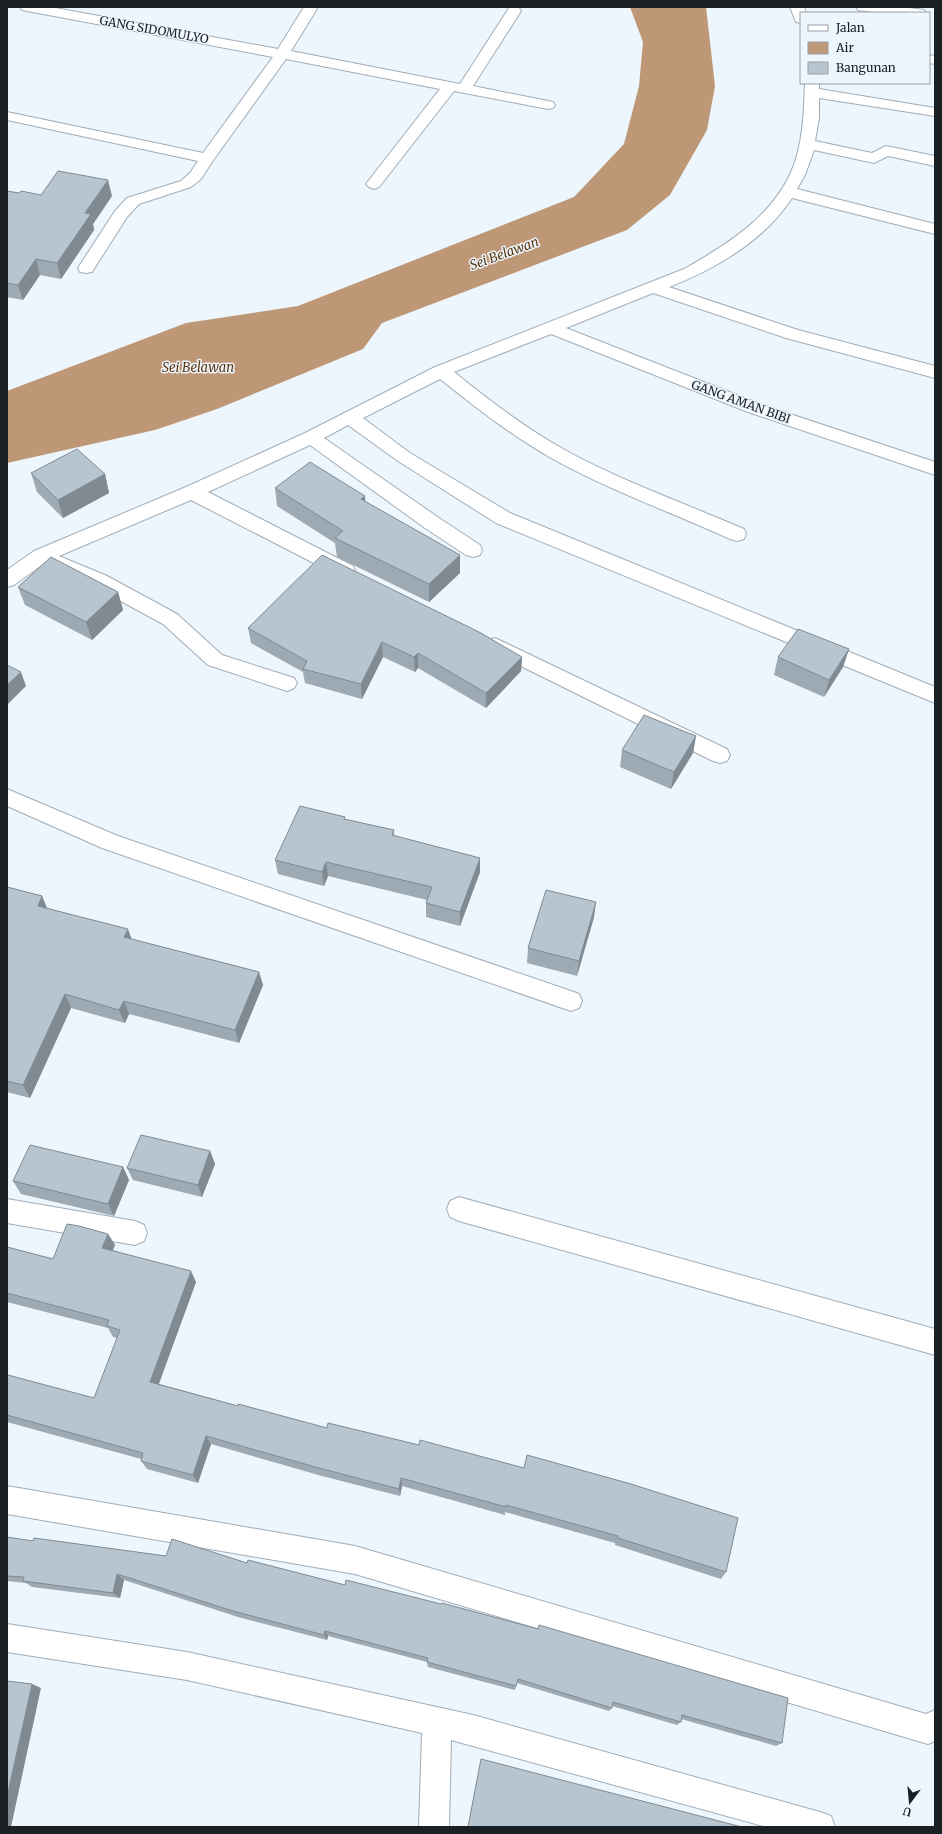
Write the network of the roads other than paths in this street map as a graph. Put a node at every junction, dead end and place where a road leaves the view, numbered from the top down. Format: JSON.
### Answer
{"nodes":[{"id":1,"x":27,"y":7,"type":"edge"},
{"id":2,"x":311,"y":7,"type":"edge"},
{"id":3,"x":863,"y":7,"type":"edge"},
{"id":4,"x":514,"y":11,"type":"dead end"},
{"id":5,"x":910,"y":12,"type":"edge"},
{"id":6,"x":282,"y":54,"type":"junction"},
{"id":7,"x":457,"y":88,"type":"junction"},
{"id":8,"x":812,"y":88,"type":"edge"},
{"id":9,"x":548,"y":105,"type":"dead end"},
{"id":10,"x":935,"y":112,"type":"edge"},
{"id":11,"x":7,"y":116,"type":"edge"},
{"id":12,"x":808,"y":144,"type":"junction"},
{"id":13,"x":207,"y":158,"type":"junction"},
{"id":14,"x":935,"y":161,"type":"edge"},
{"id":15,"x":374,"y":184,"type":"dead end"},
{"id":16,"x":789,"y":192,"type":"junction"},
{"id":17,"x":935,"y":229,"type":"edge"},
{"id":18,"x":86,"y":268,"type":"dead end"},
{"id":19,"x":652,"y":287,"type":"junction"},
{"id":20,"x":551,"y":328,"type":"junction"},
{"id":21,"x":441,"y":371,"type":"junction"},
{"id":22,"x":935,"y":372,"type":"edge"},
{"id":23,"x":349,"y":417,"type":"junction"},
{"id":24,"x":311,"y":436,"type":"junction"},
{"id":25,"x":935,"y":469,"type":"edge"},
{"id":26,"x":192,"y":492,"type":"junction"},
{"id":27,"x":737,"y":534,"type":"dead end"},
{"id":28,"x":473,"y":550,"type":"dead end"},
{"id":29,"x":41,"y":556,"type":"junction"},
{"id":30,"x":7,"y":580,"type":"edge"},
{"id":31,"x":364,"y":580,"type":"edge"},
{"id":32,"x":478,"y":636,"type":"edge"},
{"id":33,"x":287,"y":683,"type":"dead end"},
{"id":34,"x":935,"y":695,"type":"edge"},
{"id":35,"x":720,"y":755,"type":"dead end"},
{"id":36,"x":7,"y":797,"type":"edge"},
{"id":37,"x":571,"y":1001,"type":"dead end"},
{"id":38,"x":458,"y":1209,"type":"dead end"},
{"id":39,"x":7,"y":1211,"type":"edge"},
{"id":40,"x":135,"y":1233,"type":"dead end"},
{"id":41,"x":935,"y":1342,"type":"edge"},
{"id":42,"x":7,"y":1500,"type":"edge"},
{"id":43,"x":7,"y":1638,"type":"edge"},
{"id":44,"x":437,"y":1722,"type":"junction"},
{"id":45,"x":935,"y":1725,"type":"edge"},
{"id":46,"x":434,"y":1827,"type":"edge"},
{"id":47,"x":820,"y":1827,"type":"edge"}],
"edges":[{"from":1,"to":6,"type":"street","name":"GANG SIDOMULYO"},
{"from":2,"to":6,"type":"street"},
{"from":3,"to":5,"type":"street"},
{"from":4,"to":7,"type":"street"},
{"from":6,"to":7,"type":"street","name":"GANG SIDOMULYO"},
{"from":6,"to":13,"type":"street"},
{"from":7,"to":9,"type":"street","name":"GANG SIDOMULYO"},
{"from":7,"to":15,"type":"street"},
{"from":8,"to":10,"type":"street"},
{"from":8,"to":12,"type":"street"},
{"from":11,"to":13,"type":"street"},
{"from":12,"to":14,"type":"street"},
{"from":12,"to":16,"type":"street"},
{"from":13,"to":18,"type":"street"},
{"from":16,"to":17,"type":"street"},
{"from":16,"to":19,"type":"street"},
{"from":19,"to":20,"type":"street"},
{"from":19,"to":22,"type":"street"},
{"from":20,"to":21,"type":"street"},
{"from":20,"to":25,"type":"street","name":"GANG AMAN BIBI"},
{"from":21,"to":23,"type":"street"},
{"from":21,"to":27,"type":"street"},
{"from":23,"to":24,"type":"street"},
{"from":23,"to":34,"type":"street"},
{"from":24,"to":26,"type":"street"},
{"from":24,"to":28,"type":"street"},
{"from":26,"to":29,"type":"street"},
{"from":26,"to":31,"type":"street"},
{"from":29,"to":30,"type":"street"},
{"from":29,"to":33,"type":"street"},
{"from":32,"to":35,"type":"street"},
{"from":36,"to":37,"type":"street"},
{"from":38,"to":41,"type":"street"},
{"from":39,"to":40,"type":"street"},
{"from":42,"to":45,"type":"street"},
{"from":43,"to":44,"type":"street"},
{"from":44,"to":46,"type":"street"},
{"from":44,"to":47,"type":"street"}]}
